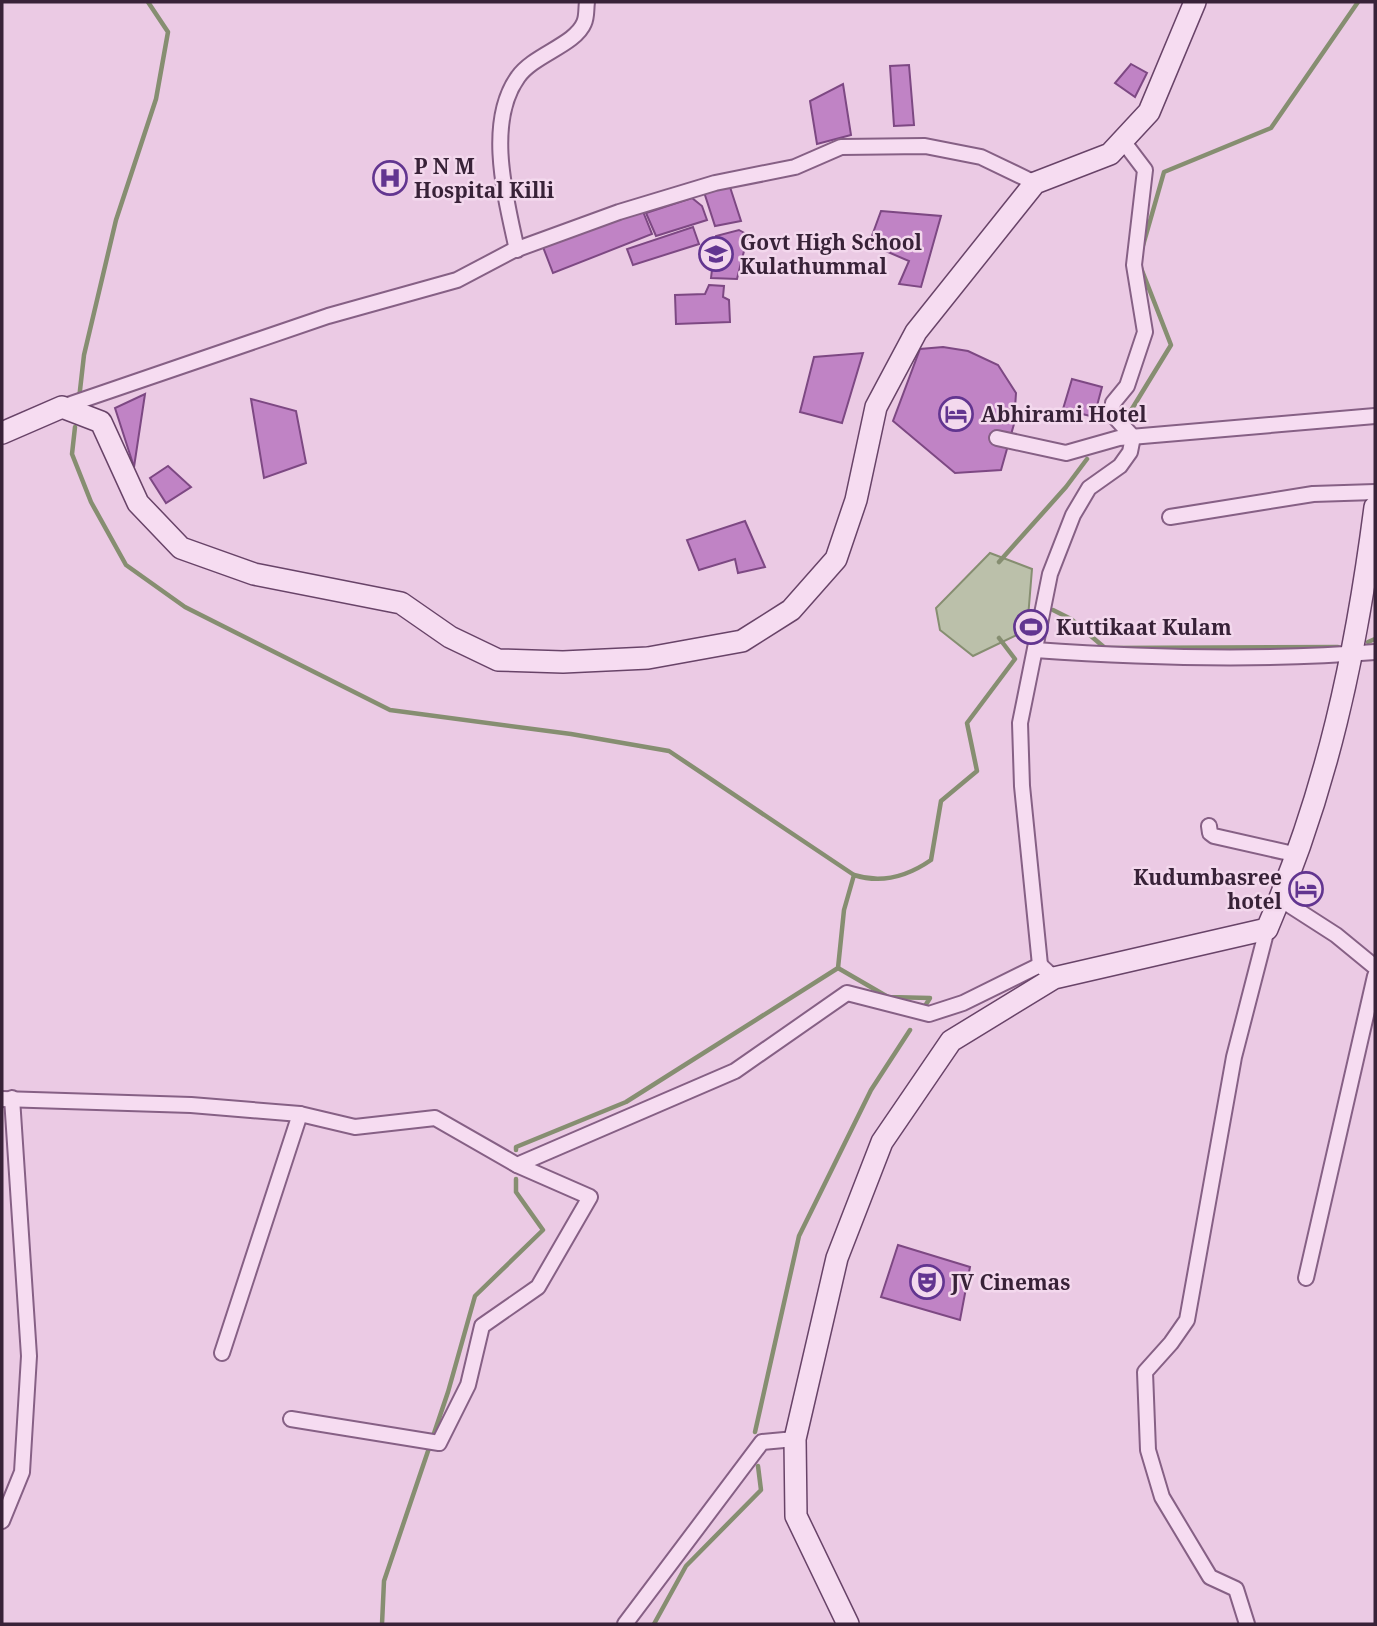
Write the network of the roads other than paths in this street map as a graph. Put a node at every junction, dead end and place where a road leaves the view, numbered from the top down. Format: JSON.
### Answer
{"nodes":[{"id":1,"x":587,"y":2,"type":"edge"},
{"id":2,"x":1195,"y":2,"type":"edge"},
{"id":3,"x":1123,"y":141,"type":"junction"},
{"id":4,"x":1035,"y":183,"type":"junction"},
{"id":5,"x":517,"y":250,"type":"junction"},
{"id":6,"x":62,"y":407,"type":"junction"},
{"id":7,"x":1375,"y":416,"type":"edge"},
{"id":8,"x":2,"y":433,"type":"edge"},
{"id":9,"x":1133,"y":437,"type":"junction"},
{"id":10,"x":997,"y":438,"type":"dead end"},
{"id":11,"x":1375,"y":492,"type":"edge"},
{"id":12,"x":1375,"y":507,"type":"edge"},
{"id":13,"x":1170,"y":517,"type":"dead end"},
{"id":14,"x":1035,"y":650,"type":"junction"},
{"id":15,"x":1375,"y":652,"type":"edge"},
{"id":16,"x":1353,"y":654,"type":"junction"},
{"id":17,"x":1209,"y":826,"type":"dead end"},
{"id":18,"x":1298,"y":855,"type":"junction"},
{"id":19,"x":1280,"y":899,"type":"junction"},
{"id":20,"x":1267,"y":929,"type":"junction"},
{"id":21,"x":1375,"y":967,"type":"edge"},
{"id":22,"x":1047,"y":972,"type":"junction"},
{"id":23,"x":1375,"y":976,"type":"edge"},
{"id":24,"x":7,"y":1099,"type":"edge"},
{"id":25,"x":300,"y":1114,"type":"junction"},
{"id":26,"x":517,"y":1165,"type":"junction"},
{"id":27,"x":1306,"y":1278,"type":"dead end"},
{"id":28,"x":222,"y":1353,"type":"dead end"},
{"id":29,"x":291,"y":1419,"type":"dead end"},
{"id":30,"x":795,"y":1439,"type":"junction"},
{"id":31,"x":2,"y":1521,"type":"edge"},
{"id":32,"x":625,"y":1624,"type":"edge"},
{"id":33,"x":848,"y":1624,"type":"edge"},
{"id":34,"x":1247,"y":1624,"type":"edge"}],
"edges":[{"from":1,"to":5,"type":"street"},
{"from":2,"to":3,"type":"main road"},
{"from":3,"to":4,"type":"main road"},
{"from":3,"to":9,"type":"street"},
{"from":4,"to":5,"type":"street"},
{"from":4,"to":6,"type":"main road"},
{"from":5,"to":6,"type":"street"},
{"from":6,"to":8,"type":"main road"},
{"from":7,"to":9,"type":"street"},
{"from":9,"to":10,"type":"street"},
{"from":9,"to":14,"type":"street"},
{"from":11,"to":13,"type":"street"},
{"from":12,"to":16,"type":"main road"},
{"from":14,"to":16,"type":"street"},
{"from":14,"to":22,"type":"street"},
{"from":15,"to":16,"type":"street"},
{"from":16,"to":18,"type":"main road"},
{"from":17,"to":18,"type":"street"},
{"from":18,"to":19,"type":"main road"},
{"from":19,"to":20,"type":"main road"},
{"from":19,"to":21,"type":"street"},
{"from":20,"to":22,"type":"main road"},
{"from":20,"to":34,"type":"street"},
{"from":22,"to":26,"type":"street"},
{"from":22,"to":30,"type":"main road"},
{"from":23,"to":27,"type":"street"},
{"from":24,"to":25,"type":"street"},
{"from":24,"to":31,"type":"street"},
{"from":25,"to":26,"type":"street"},
{"from":25,"to":28,"type":"street"},
{"from":26,"to":29,"type":"street"},
{"from":30,"to":32,"type":"street"},
{"from":30,"to":33,"type":"main road"}]}
